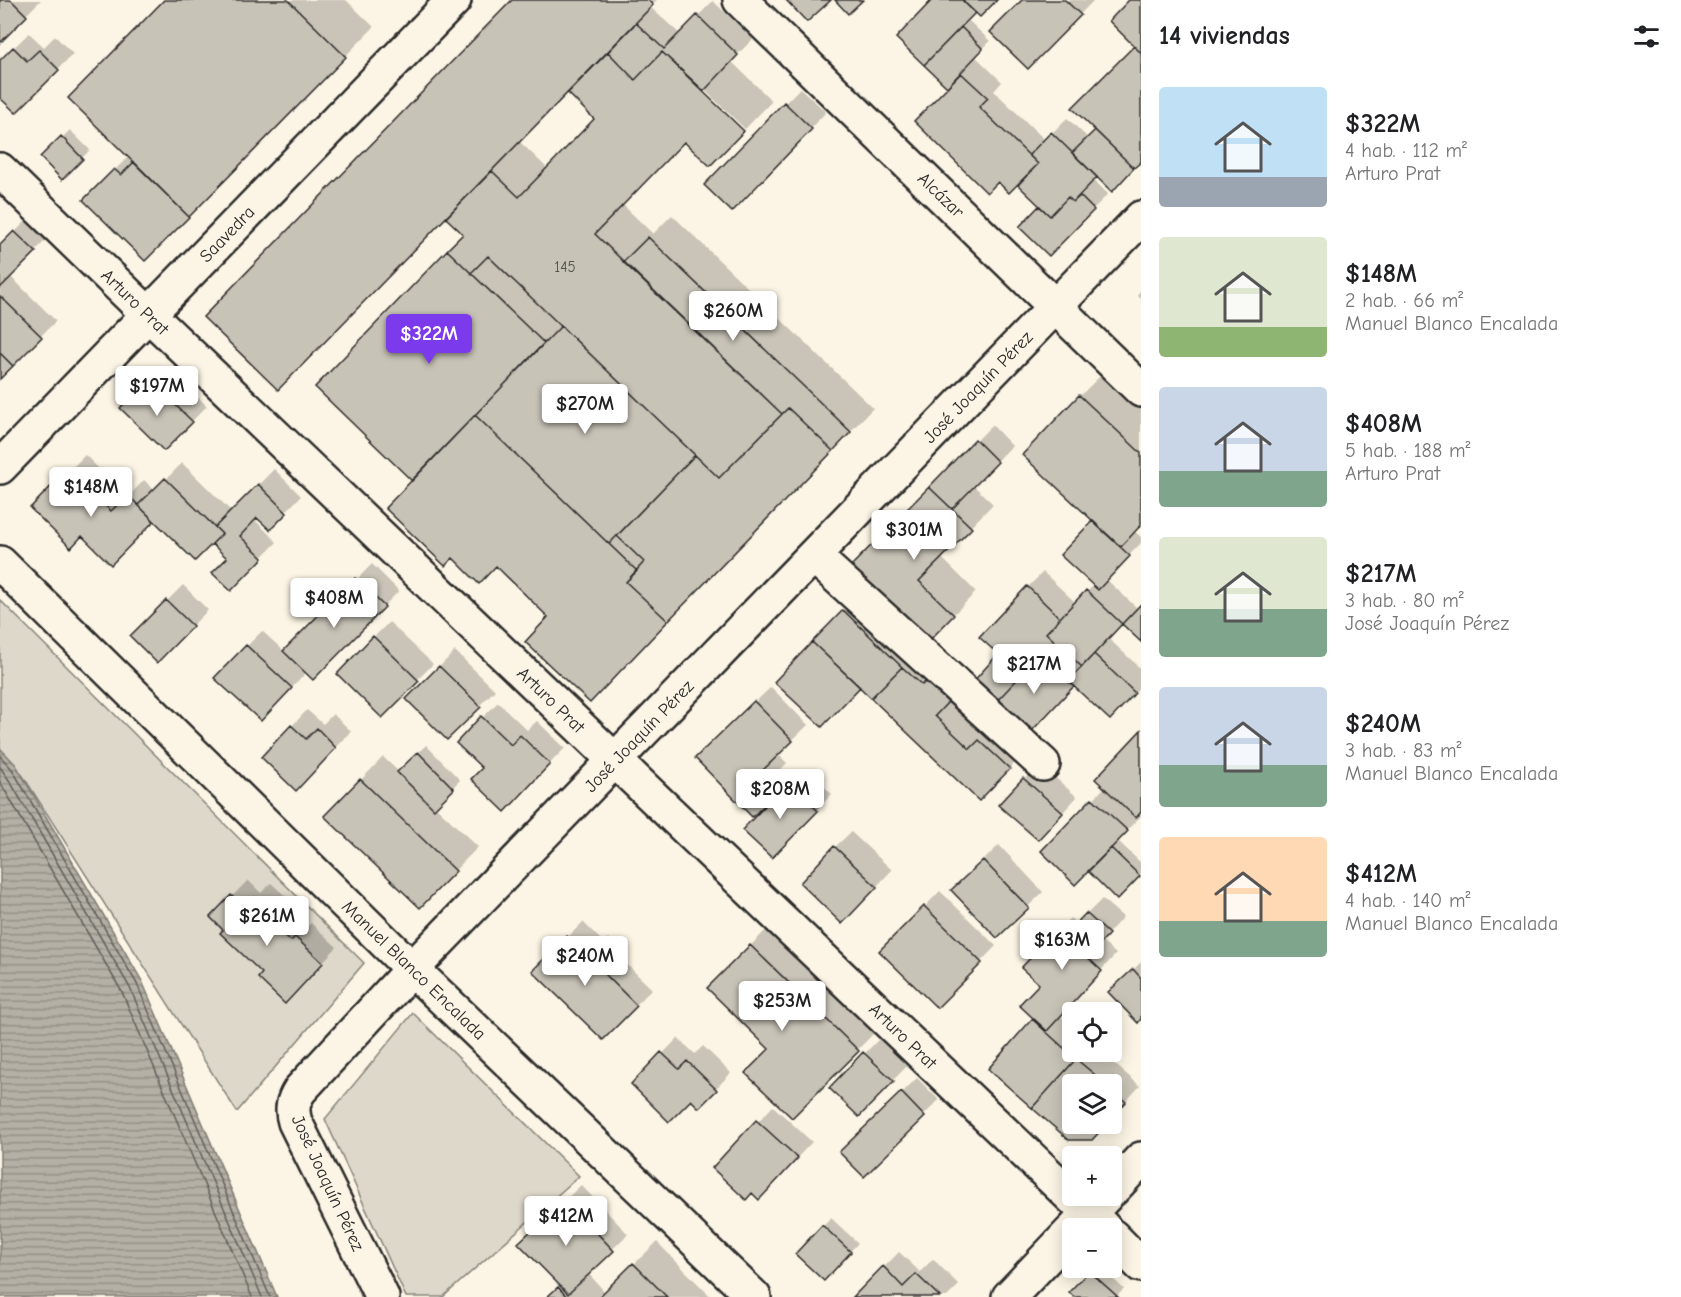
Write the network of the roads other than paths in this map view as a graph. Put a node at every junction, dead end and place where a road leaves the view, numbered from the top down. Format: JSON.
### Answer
{"nodes":[{"id":1,"x":454,"y":0,"type":"edge"},
{"id":2,"x":741,"y":0,"type":"edge"},
{"id":3,"x":0,"y":170,"type":"edge"},
{"id":4,"x":1141,"y":218,"type":"edge"},
{"id":5,"x":1055,"y":307,"type":"junction"},
{"id":6,"x":149,"y":315,"type":"junction"},
{"id":7,"x":1141,"y":390,"type":"edge"},
{"id":8,"x":0,"y":467,"type":"edge"},
{"id":9,"x":814,"y":556,"type":"junction"},
{"id":10,"x":0,"y":563,"type":"edge"},
{"id":11,"x":615,"y":761,"type":"junction"},
{"id":12,"x":1043,"y":764,"type":"dead end"},
{"id":13,"x":412,"y":969,"type":"junction"},
{"id":14,"x":1141,"y":1160,"type":"edge"},
{"id":15,"x":1122,"y":1180,"type":"edge"},
{"id":16,"x":1089,"y":1218,"type":"edge"},
{"id":17,"x":1122,"y":1248,"type":"edge"},
{"id":18,"x":1062,"y":1250,"type":"edge"},
{"id":19,"x":1141,"y":1265,"type":"edge"},
{"id":20,"x":382,"y":1297,"type":"edge"},
{"id":21,"x":754,"y":1297,"type":"edge"},
{"id":22,"x":1009,"y":1297,"type":"edge"}],
"edges":[{"from":1,"to":6,"type":"street","name":"Saavedra"},
{"from":2,"to":5,"type":"street","name":"Alcázar"},
{"from":3,"to":6,"type":"street","name":"Arturo Prat"},
{"from":4,"to":5,"type":"street","name":"José Joaquín Pérez"},
{"from":5,"to":7,"type":"street","name":"Alcázar"},
{"from":5,"to":9,"type":"street","name":"José Joaquín Pérez"},
{"from":6,"to":8,"type":"street","name":"Saavedra"},
{"from":6,"to":11,"type":"street","name":"Arturo Prat"},
{"from":9,"to":11,"type":"street","name":"José Joaquín Pérez"},
{"from":9,"to":12,"type":"street"},
{"from":10,"to":13,"type":"street","name":"Manuel Blanco Encalada"},
{"from":11,"to":13,"type":"street","name":"José Joaquín Pérez"},
{"from":11,"to":16,"type":"street","name":"Arturo Prat"},
{"from":13,"to":20,"type":"street","name":"José Joaquín Pérez"},
{"from":13,"to":21,"type":"street","name":"Manuel Blanco Encalada"},
{"from":14,"to":15,"type":"street"},
{"from":17,"to":19,"type":"street","name":"Arturo Prat"},
{"from":18,"to":22,"type":"street"}]}
